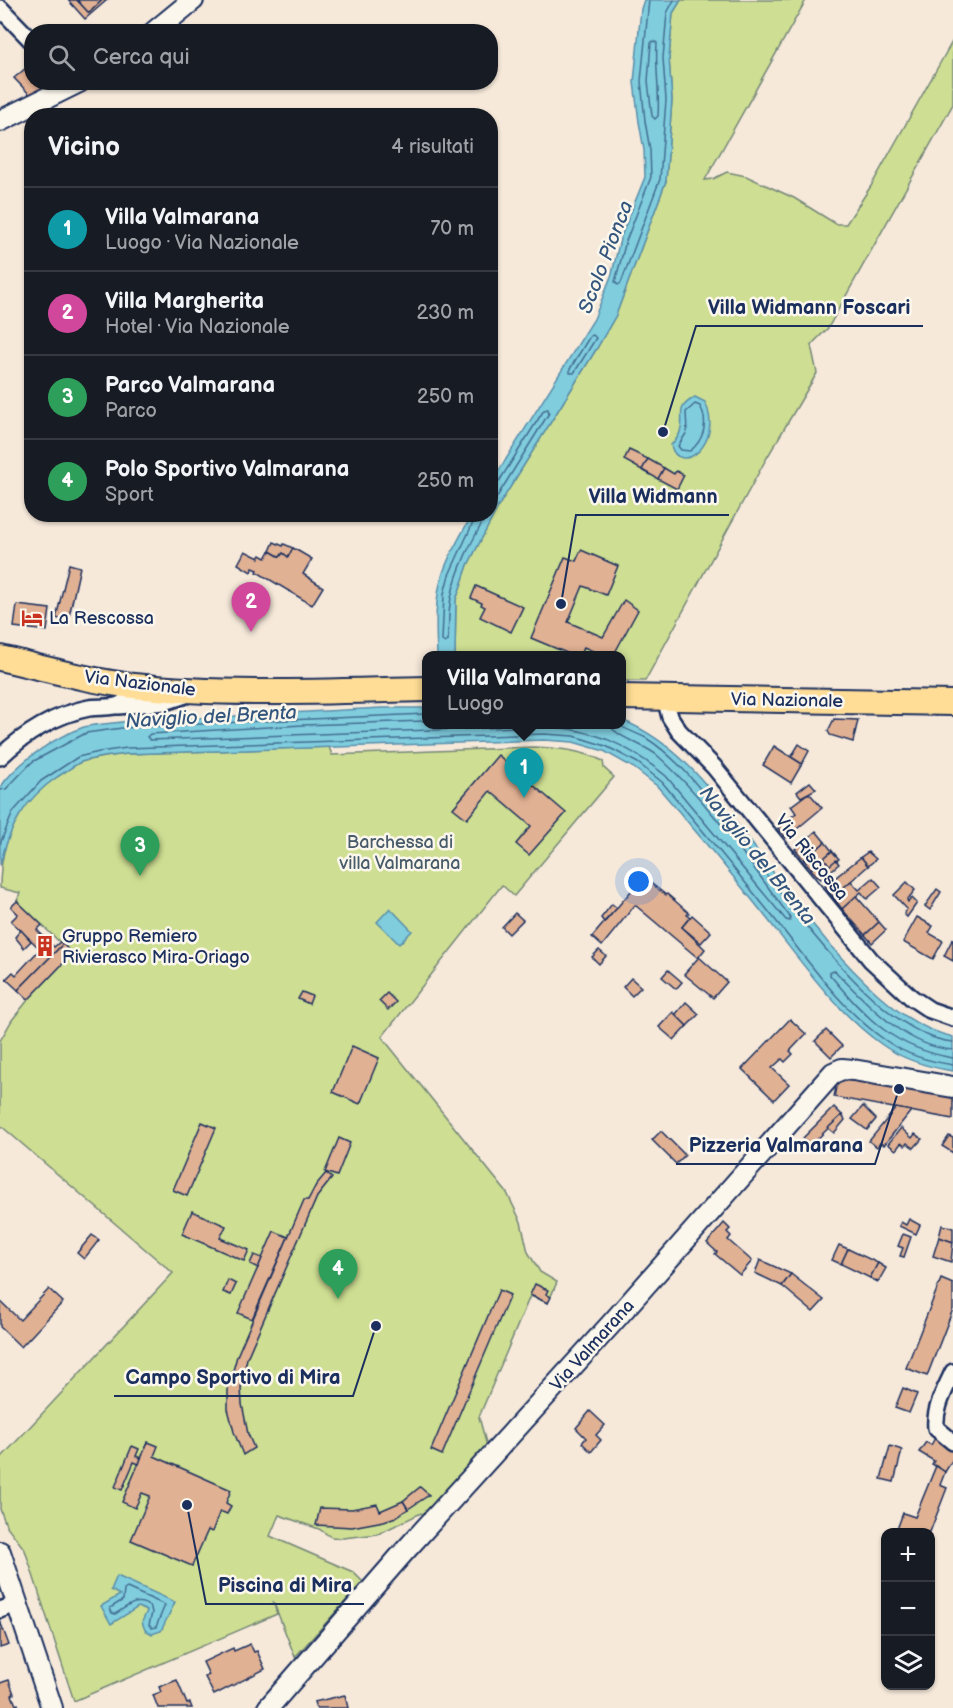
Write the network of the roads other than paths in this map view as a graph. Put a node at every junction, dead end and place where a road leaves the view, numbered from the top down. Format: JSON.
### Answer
{"nodes":[{"id":1,"x":193,"y":0,"type":"edge"},
{"id":2,"x":0,"y":8,"type":"edge"},
{"id":3,"x":164,"y":24,"type":"edge"},
{"id":4,"x":24,"y":33,"type":"edge"},
{"id":5,"x":61,"y":90,"type":"edge"},
{"id":6,"x":26,"y":108,"type":"edge"},
{"id":7,"x":24,"y":109,"type":"edge"},
{"id":8,"x":0,"y":121,"type":"edge"},
{"id":9,"x":0,"y":658,"type":"edge"},
{"id":10,"x":108,"y":682,"type":"junction"},
{"id":11,"x":132,"y":686,"type":"junction"},
{"id":12,"x":422,"y":689,"type":"edge"},
{"id":13,"x":194,"y":691,"type":"junction"},
{"id":14,"x":626,"y":696,"type":"edge"},
{"id":15,"x":665,"y":698,"type":"junction"},
{"id":16,"x":953,"y":703,"type":"edge"},
{"id":17,"x":118,"y":706,"type":"junction"},
{"id":18,"x":89,"y":708,"type":"junction"},
{"id":19,"x":0,"y":757,"type":"edge"},
{"id":20,"x":953,"y":1018,"type":"edge"},
{"id":21,"x":953,"y":1087,"type":"edge"},
{"id":22,"x":953,"y":1372,"type":"edge"},
{"id":23,"x":953,"y":1442,"type":"edge"},
{"id":24,"x":0,"y":1552,"type":"edge"},
{"id":25,"x":9,"y":1607,"type":"edge"},
{"id":26,"x":52,"y":1708,"type":"edge"},
{"id":27,"x":268,"y":1708,"type":"edge"}],
"edges":[{"from":1,"to":3,"type":"street"},
{"from":2,"to":4,"type":"street"},
{"from":5,"to":6,"type":"street"},
{"from":7,"to":8,"type":"street"},
{"from":9,"to":10,"type":"main road","name":"Via Nazionale"},
{"from":10,"to":11,"type":"main road","name":"Via Nazionale"},
{"from":10,"to":18,"type":"street"},
{"from":11,"to":13,"type":"main road","name":"Via Nazionale"},
{"from":11,"to":17,"type":"street"},
{"from":12,"to":13,"type":"main road","name":"Via Nazionale"},
{"from":13,"to":17,"type":"street"},
{"from":14,"to":15,"type":"main road","name":"Via Nazionale"},
{"from":15,"to":16,"type":"main road","name":"Via Nazionale"},
{"from":15,"to":20,"type":"street","name":"Via Riscossa"},
{"from":17,"to":18,"type":"street"},
{"from":18,"to":19,"type":"street"},
{"from":21,"to":27,"type":"street","name":"Via Valmarana"},
{"from":22,"to":23,"type":"street"},
{"from":24,"to":25,"type":"street"},
{"from":25,"to":26,"type":"street"}]}
